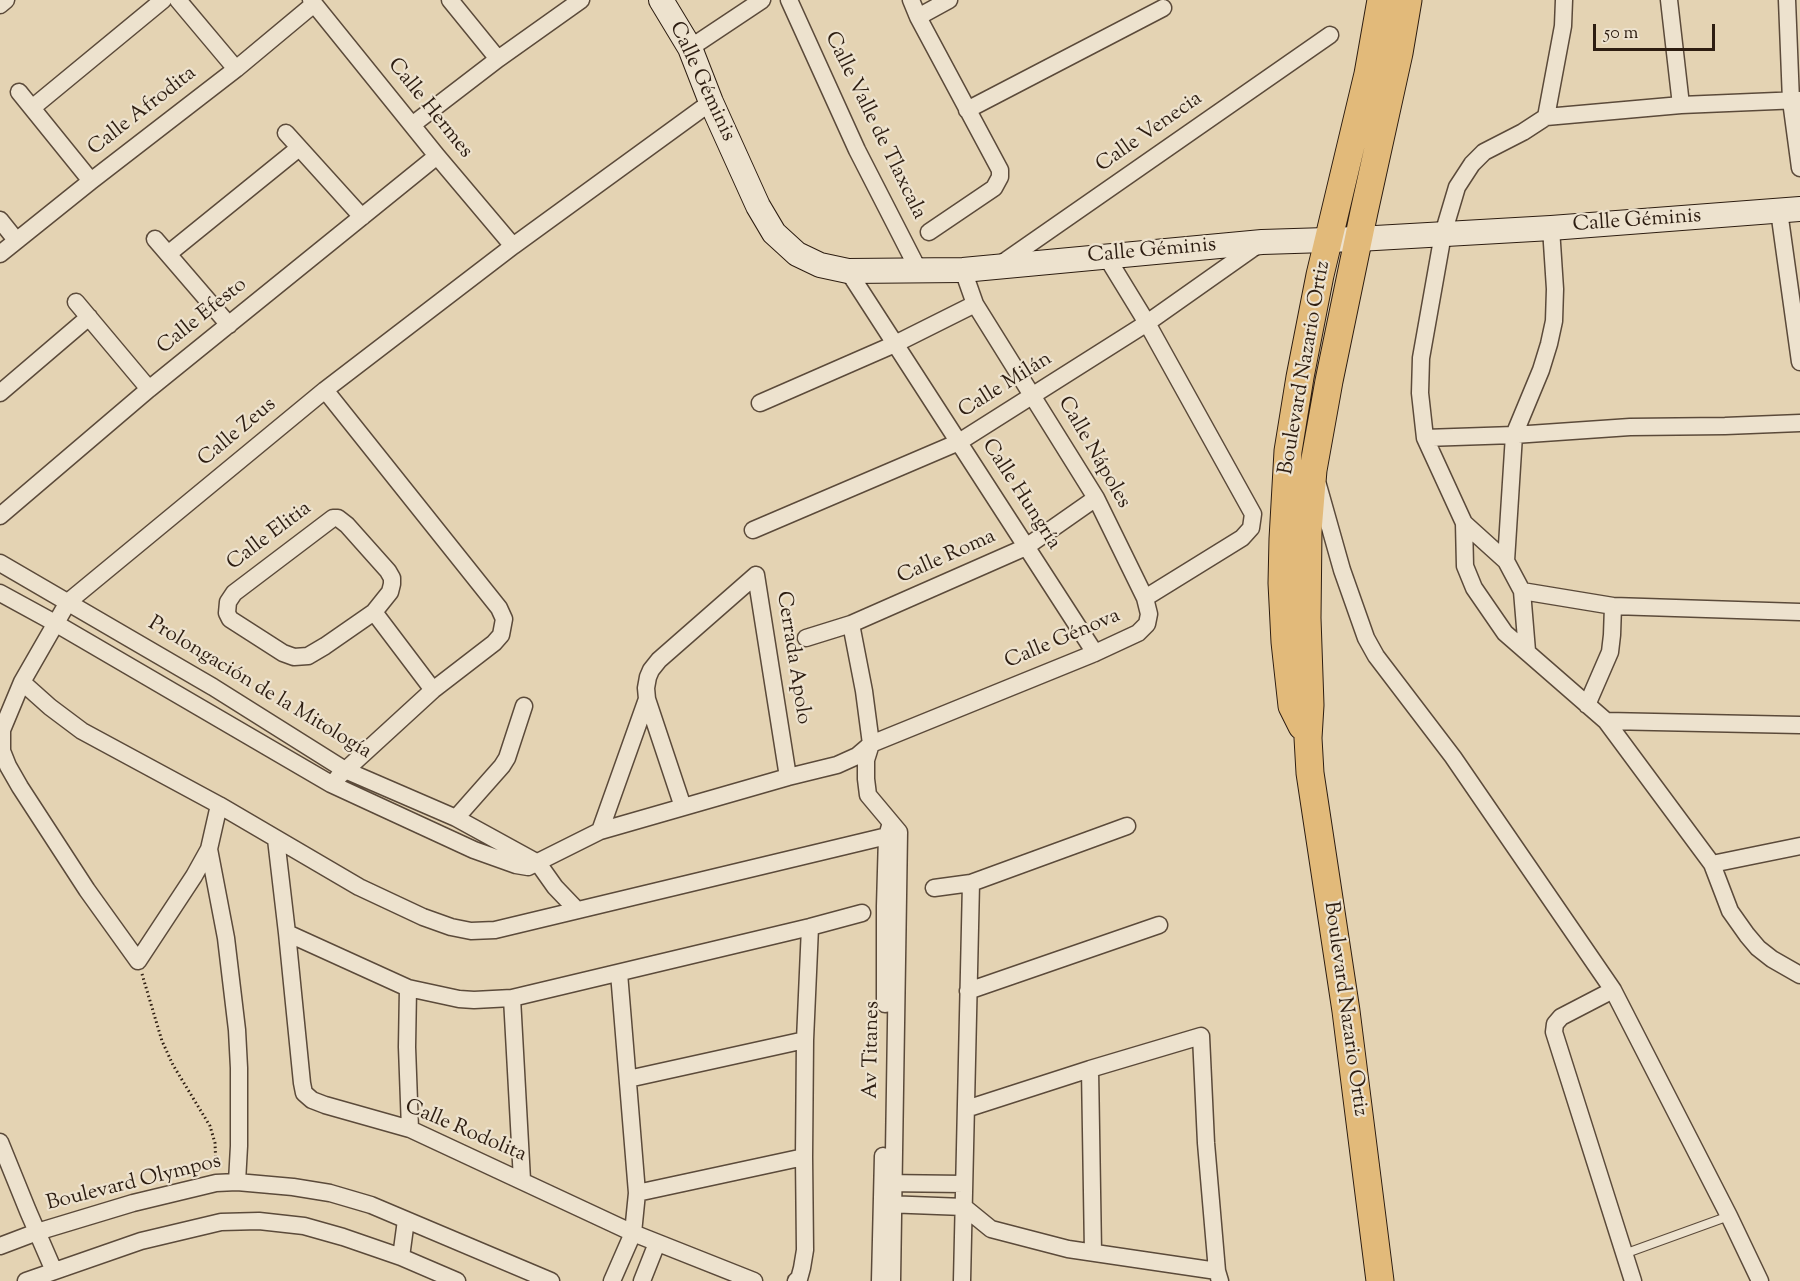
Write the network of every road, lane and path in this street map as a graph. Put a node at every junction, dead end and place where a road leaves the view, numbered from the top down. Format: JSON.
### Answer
{"nodes":[{"id":1,"x":6,"y":0,"type":"edge"},
{"id":2,"x":163,"y":0,"type":"edge"},
{"id":3,"x":178,"y":0,"type":"edge"},
{"id":4,"x":450,"y":0,"type":"edge"},
{"id":5,"x":581,"y":0,"type":"edge"},
{"id":6,"x":662,"y":0,"type":"edge"},
{"id":7,"x":762,"y":0,"type":"edge"},
{"id":8,"x":789,"y":0,"type":"edge"},
{"id":9,"x":911,"y":0,"type":"edge"},
{"id":10,"x":949,"y":0,"type":"edge"},
{"id":11,"x":1381,"y":0,"type":"edge"},
{"id":12,"x":1408,"y":0,"type":"edge"},
{"id":13,"x":1564,"y":0,"type":"edge"},
{"id":14,"x":1669,"y":0,"type":"edge"},
{"id":15,"x":1792,"y":1,"type":"edge"},
{"id":16,"x":313,"y":2,"type":"edge"},
{"id":17,"x":0,"y":5,"type":"edge"},
{"id":18,"x":1163,"y":8,"type":"dead end"},
{"id":19,"x":918,"y":17,"type":"junction"},
{"id":20,"x":1330,"y":35,"type":"dead end"},
{"id":21,"x":690,"y":48,"type":"junction"},
{"id":22,"x":498,"y":59,"type":"junction"},
{"id":23,"x":236,"y":69,"type":"junction"},
{"id":24,"x":19,"y":92,"type":"dead end"},
{"id":25,"x":1796,"y":100,"type":"edge"},
{"id":26,"x":711,"y":102,"type":"junction"},
{"id":27,"x":1681,"y":105,"type":"junction"},
{"id":28,"x":32,"y":108,"type":"junction"},
{"id":29,"x":967,"y":110,"type":"junction"},
{"id":30,"x":1546,"y":117,"type":"junction"},
{"id":31,"x":412,"y":125,"type":"junction"},
{"id":32,"x":285,"y":133,"type":"dead end"},
{"id":33,"x":299,"y":148,"type":"junction"},
{"id":34,"x":437,"y":156,"type":"junction"},
{"id":35,"x":1800,"y":168,"type":"edge"},
{"id":36,"x":91,"y":181,"type":"junction"},
{"id":37,"x":1790,"y":210,"type":"edge"},
{"id":38,"x":362,"y":217,"type":"junction"},
{"id":39,"x":0,"y":220,"type":"edge"},
{"id":40,"x":1551,"y":228,"type":"junction"},
{"id":41,"x":929,"y":232,"type":"dead end"},
{"id":42,"x":1443,"y":234,"type":"junction"},
{"id":43,"x":155,"y":239,"type":"dead end"},
{"id":44,"x":1358,"y":239,"type":"junction"},
{"id":45,"x":16,"y":240,"type":"junction"},
{"id":46,"x":1328,"y":240,"type":"junction"},
{"id":47,"x":1262,"y":242,"type":"junction"},
{"id":48,"x":513,"y":246,"type":"junction"},
{"id":49,"x":168,"y":254,"type":"junction"},
{"id":50,"x":0,"y":255,"type":"edge"},
{"id":51,"x":1106,"y":256,"type":"junction"},
{"id":52,"x":996,"y":267,"type":"junction"},
{"id":53,"x":963,"y":270,"type":"junction"},
{"id":54,"x":848,"y":271,"type":"junction"},
{"id":55,"x":919,"y":271,"type":"junction"},
{"id":56,"x":76,"y":302,"type":"dead end"},
{"id":57,"x":975,"y":304,"type":"junction"},
{"id":58,"x":89,"y":317,"type":"junction"},
{"id":59,"x":1147,"y":323,"type":"junction"},
{"id":60,"x":229,"y":325,"type":"junction"},
{"id":61,"x":895,"y":344,"type":"junction"},
{"id":62,"x":1800,"y":362,"type":"edge"},
{"id":63,"x":149,"y":389,"type":"junction"},
{"id":64,"x":325,"y":390,"type":"junction"},
{"id":65,"x":0,"y":393,"type":"edge"},
{"id":66,"x":1034,"y":396,"type":"junction"},
{"id":67,"x":760,"y":403,"type":"dead end"},
{"id":68,"x":1800,"y":423,"type":"edge"},
{"id":69,"x":1514,"y":435,"type":"junction"},
{"id":70,"x":1425,"y":438,"type":"junction"},
{"id":71,"x":959,"y":442,"type":"junction"},
{"id":72,"x":1313,"y":470,"type":"junction"},
{"id":73,"x":1096,"y":498,"type":"junction"},
{"id":74,"x":4,"y":505,"type":"edge"},
{"id":75,"x":1464,"y":523,"type":"junction"},
{"id":76,"x":753,"y":530,"type":"dead end"},
{"id":77,"x":1026,"y":547,"type":"junction"},
{"id":78,"x":1506,"y":561,"type":"junction"},
{"id":79,"x":0,"y":563,"type":"edge"},
{"id":80,"x":1522,"y":591,"type":"junction"},
{"id":81,"x":0,"y":593,"type":"edge"},
{"id":82,"x":1145,"y":598,"type":"junction"},
{"id":83,"x":68,"y":602,"type":"junction"},
{"id":84,"x":1612,"y":606,"type":"junction"},
{"id":85,"x":374,"y":612,"type":"junction"},
{"id":86,"x":1800,"y":612,"type":"edge"},
{"id":87,"x":55,"y":623,"type":"junction"},
{"id":88,"x":851,"y":624,"type":"junction"},
{"id":89,"x":806,"y":638,"type":"dead end"},
{"id":90,"x":1527,"y":651,"type":"junction"},
{"id":91,"x":1095,"y":653,"type":"junction"},
{"id":92,"x":22,"y":682,"type":"junction"},
{"id":93,"x":433,"y":690,"type":"junction"},
{"id":94,"x":647,"y":699,"type":"junction"},
{"id":95,"x":1587,"y":705,"type":"junction"},
{"id":96,"x":524,"y":706,"type":"dead end"},
{"id":97,"x":1606,"y":721,"type":"junction"},
{"id":98,"x":1800,"y":725,"type":"edge"},
{"id":99,"x":1308,"y":738,"type":"junction"},
{"id":100,"x":872,"y":744,"type":"junction"},
{"id":101,"x":345,"y":770,"type":"junction"},
{"id":102,"x":788,"y":777,"type":"junction"},
{"id":103,"x":331,"y":784,"type":"junction"},
{"id":104,"x":219,"y":805,"type":"junction"},
{"id":105,"x":683,"y":807,"type":"junction"},
{"id":106,"x":456,"y":818,"type":"junction"},
{"id":107,"x":1127,"y":826,"type":"dead end"},
{"id":108,"x":889,"y":829,"type":"junction"},
{"id":109,"x":600,"y":831,"type":"junction"},
{"id":110,"x":276,"y":839,"type":"junction"},
{"id":111,"x":1800,"y":846,"type":"edge"},
{"id":112,"x":209,"y":849,"type":"junction"},
{"id":113,"x":538,"y":863,"type":"junction"},
{"id":114,"x":1712,"y":864,"type":"junction"},
{"id":115,"x":971,"y":883,"type":"junction"},
{"id":116,"x":934,"y":888,"type":"dead end"},
{"id":117,"x":577,"y":910,"type":"junction"},
{"id":118,"x":862,"y":913,"type":"dead end"},
{"id":119,"x":1159,"y":925,"type":"dead end"},
{"id":120,"x":810,"y":927,"type":"junction"},
{"id":121,"x":287,"y":933,"type":"junction"},
{"id":122,"x":138,"y":961,"type":"junction"},
{"id":123,"x":619,"y":973,"type":"junction"},
{"id":124,"x":1800,"y":975,"type":"edge"},
{"id":125,"x":408,"y":988,"type":"junction"},
{"id":126,"x":1614,"y":990,"type":"junction"},
{"id":127,"x":968,"y":991,"type":"junction"},
{"id":128,"x":512,"y":998,"type":"junction"},
{"id":129,"x":805,"y":1040,"type":"junction"},
{"id":130,"x":1090,"y":1069,"type":"junction"},
{"id":131,"x":628,"y":1079,"type":"junction"},
{"id":132,"x":966,"y":1109,"type":"junction"},
{"id":133,"x":410,"y":1129,"type":"junction"},
{"id":134,"x":2,"y":1154,"type":"edge"},
{"id":135,"x":804,"y":1157,"type":"junction"},
{"id":136,"x":522,"y":1180,"type":"junction"},
{"id":137,"x":237,"y":1182,"type":"junction"},
{"id":138,"x":216,"y":1183,"type":"junction"},
{"id":139,"x":888,"y":1183,"type":"junction"},
{"id":140,"x":964,"y":1184,"type":"junction"},
{"id":141,"x":637,"y":1193,"type":"junction"},
{"id":142,"x":887,"y":1204,"type":"junction"},
{"id":143,"x":964,"y":1207,"type":"junction"},
{"id":144,"x":1729,"y":1216,"type":"junction"},
{"id":145,"x":406,"y":1220,"type":"junction"},
{"id":146,"x":37,"y":1232,"type":"junction"},
{"id":147,"x":633,"y":1233,"type":"junction"},
{"id":148,"x":657,"y":1243,"type":"junction"},
{"id":149,"x":0,"y":1246,"type":"edge"},
{"id":150,"x":1093,"y":1252,"type":"junction"},
{"id":151,"x":1624,"y":1254,"type":"junction"},
{"id":152,"x":401,"y":1257,"type":"junction"},
{"id":153,"x":54,"y":1271,"type":"junction"},
{"id":154,"x":1219,"y":1276,"type":"edge"},
{"id":155,"x":26,"y":1281,"type":"edge"},
{"id":156,"x":457,"y":1281,"type":"edge"},
{"id":157,"x":551,"y":1281,"type":"edge"},
{"id":158,"x":612,"y":1281,"type":"edge"},
{"id":159,"x":642,"y":1281,"type":"edge"},
{"id":160,"x":754,"y":1281,"type":"edge"},
{"id":161,"x":796,"y":1281,"type":"edge"},
{"id":162,"x":880,"y":1281,"type":"edge"},
{"id":163,"x":892,"y":1281,"type":"edge"},
{"id":164,"x":962,"y":1281,"type":"edge"},
{"id":165,"x":1380,"y":1281,"type":"edge"},
{"id":166,"x":1633,"y":1281,"type":"edge"},
{"id":167,"x":1760,"y":1281,"type":"edge"}],
"edges":[{"from":1,"to":17,"type":"street"},
{"from":2,"to":28,"type":"street"},
{"from":3,"to":23,"type":"street"},
{"from":4,"to":22,"type":"street"},
{"from":5,"to":22,"type":"street"},
{"from":6,"to":21,"type":"street","name":"Calle Géminis"},
{"from":7,"to":21,"type":"street"},
{"from":8,"to":55,"type":"street","name":"Calle Valle de Tlaxcala"},
{"from":9,"to":19,"type":"street"},
{"from":10,"to":19,"type":"street"},
{"from":11,"to":46,"type":"main road","name":"Boulevard Nazario Ortiz"},
{"from":12,"to":44,"type":"main road","name":"Boulevard Nazario Ortiz"},
{"from":13,"to":30,"type":"street"},
{"from":14,"to":27,"type":"street"},
{"from":15,"to":25,"type":"street"},
{"from":16,"to":23,"type":"street","name":"Calle Afrodita"},
{"from":16,"to":31,"type":"street","name":"Calle Hermes"},
{"from":18,"to":29,"type":"street"},
{"from":19,"to":29,"type":"street"},
{"from":20,"to":52,"type":"street","name":"Calle Venecia"},
{"from":21,"to":26,"type":"street","name":"Calle Géminis"},
{"from":22,"to":31,"type":"street"},
{"from":23,"to":36,"type":"street","name":"Calle Afrodita"},
{"from":24,"to":28,"type":"street"},
{"from":25,"to":27,"type":"street"},
{"from":25,"to":35,"type":"street"},
{"from":26,"to":48,"type":"street","name":"Calle Zeus"},
{"from":26,"to":54,"type":"street","name":"Calle Géminis"},
{"from":27,"to":30,"type":"street"},
{"from":28,"to":36,"type":"street"},
{"from":29,"to":41,"type":"street"},
{"from":30,"to":42,"type":"street"},
{"from":31,"to":34,"type":"street","name":"Calle Hermes"},
{"from":32,"to":33,"type":"street"},
{"from":33,"to":38,"type":"street"},
{"from":33,"to":49,"type":"street"},
{"from":34,"to":38,"type":"street","name":"Calle Efesto"},
{"from":34,"to":48,"type":"street","name":"Calle Hermes"},
{"from":36,"to":45,"type":"street","name":"Calle Afrodita"},
{"from":37,"to":40,"type":"street","name":"Calle Géminis"},
{"from":37,"to":62,"type":"street"},
{"from":38,"to":60,"type":"street","name":"Calle Efesto"},
{"from":39,"to":45,"type":"street"},
{"from":40,"to":42,"type":"street","name":"Calle Géminis"},
{"from":40,"to":69,"type":"street"},
{"from":42,"to":44,"type":"street","name":"Calle Géminis"},
{"from":42,"to":70,"type":"street"},
{"from":43,"to":49,"type":"street"},
{"from":44,"to":46,"type":"street","name":"Calle Géminis"},
{"from":44,"to":72,"type":"main road","name":"Boulevard Nazario Ortiz"},
{"from":45,"to":50,"type":"street","name":"Calle Afrodita"},
{"from":46,"to":47,"type":"street","name":"Calle Géminis"},
{"from":46,"to":99,"type":"main road","name":"Boulevard Nazario Ortiz"},
{"from":47,"to":51,"type":"street","name":"Calle Géminis"},
{"from":47,"to":59,"type":"street","name":"Calle Milán"},
{"from":48,"to":64,"type":"street","name":"Calle Zeus"},
{"from":49,"to":60,"type":"street"},
{"from":51,"to":52,"type":"street","name":"Calle Géminis"},
{"from":51,"to":59,"type":"street"},
{"from":52,"to":53,"type":"street","name":"Calle Géminis"},
{"from":53,"to":55,"type":"street","name":"Calle Géminis"},
{"from":53,"to":57,"type":"street","name":"Calle Nápoles"},
{"from":54,"to":55,"type":"street","name":"Calle Géminis"},
{"from":54,"to":61,"type":"street","name":"Calle Hungría"},
{"from":56,"to":58,"type":"street"},
{"from":57,"to":61,"type":"street"},
{"from":57,"to":66,"type":"street","name":"Calle Nápoles"},
{"from":58,"to":63,"type":"street"},
{"from":58,"to":65,"type":"street"},
{"from":59,"to":66,"type":"street","name":"Calle Milán"},
{"from":59,"to":82,"type":"street","name":"Calle Génova"},
{"from":60,"to":63,"type":"street","name":"Calle Efesto"},
{"from":61,"to":67,"type":"street"},
{"from":61,"to":71,"type":"street","name":"Calle Hungría"},
{"from":63,"to":74,"type":"street","name":"Calle Efesto"},
{"from":64,"to":83,"type":"street","name":"Calle Zeus"},
{"from":64,"to":93,"type":"street"},
{"from":66,"to":71,"type":"street","name":"Calle Milán"},
{"from":66,"to":73,"type":"street","name":"Calle Nápoles"},
{"from":68,"to":69,"type":"street"},
{"from":69,"to":70,"type":"street"},
{"from":69,"to":78,"type":"street"},
{"from":70,"to":75,"type":"street"},
{"from":71,"to":76,"type":"street","name":"Calle Milán"},
{"from":71,"to":77,"type":"street","name":"Calle Hungría"},
{"from":72,"to":99,"type":"main road","name":"Boulevard Nazario Ortiz"},
{"from":72,"to":126,"type":"street"},
{"from":73,"to":77,"type":"street","name":"Calle Roma"},
{"from":73,"to":82,"type":"street","name":"Calle Nápoles"},
{"from":75,"to":78,"type":"street"},
{"from":75,"to":90,"type":"street"},
{"from":77,"to":88,"type":"street","name":"Calle Roma"},
{"from":77,"to":91,"type":"street","name":"Calle Hungría"},
{"from":78,"to":80,"type":"street"},
{"from":79,"to":83,"type":"street","name":"Prolongación de la Mitología"},
{"from":80,"to":84,"type":"street"},
{"from":80,"to":90,"type":"street"},
{"from":81,"to":87,"type":"street","name":"Prolongación de la Mitología"},
{"from":82,"to":91,"type":"street","name":"Calle Génova"},
{"from":83,"to":87,"type":"street","name":"Calle Zeus"},
{"from":83,"to":101,"type":"street","name":"Prolongación de la Mitología"},
{"from":84,"to":86,"type":"street"},
{"from":84,"to":95,"type":"street"},
{"from":85,"to":85,"type":"street","name":"Calle Elitia"},
{"from":85,"to":93,"type":"street"},
{"from":87,"to":92,"type":"street","name":"Calle Zeus"},
{"from":87,"to":103,"type":"street","name":"Prolongación de la Mitología"},
{"from":88,"to":89,"type":"street","name":"Calle Roma"},
{"from":88,"to":100,"type":"street"},
{"from":90,"to":95,"type":"street"},
{"from":91,"to":100,"type":"street","name":"Calle Génova"},
{"from":92,"to":104,"type":"street"},
{"from":92,"to":122,"type":"street","name":"Calle Zeus"},
{"from":93,"to":101,"type":"street"},
{"from":94,"to":102,"type":"street","name":"Cerrada Apolo"},
{"from":94,"to":105,"type":"street","name":"Cerrada Apolo"},
{"from":94,"to":109,"type":"street","name":"Cerrada Apolo"},
{"from":95,"to":97,"type":"street"},
{"from":96,"to":106,"type":"street"},
{"from":97,"to":98,"type":"street"},
{"from":97,"to":114,"type":"street"},
{"from":99,"to":165,"type":"main road","name":"Boulevard Nazario Ortiz"},
{"from":100,"to":102,"type":"street","name":"Calle Génova"},
{"from":100,"to":108,"type":"street"},
{"from":101,"to":103,"type":"street"},
{"from":101,"to":106,"type":"street","name":"Prolongación de la Mitología"},
{"from":102,"to":105,"type":"street"},
{"from":103,"to":113,"type":"street","name":"Prolongación de la Mitología"},
{"from":104,"to":110,"type":"street"},
{"from":104,"to":112,"type":"street"},
{"from":105,"to":109,"type":"street"},
{"from":106,"to":113,"type":"street","name":"Prolongación de la Mitología"},
{"from":107,"to":115,"type":"street"},
{"from":108,"to":117,"type":"street"},
{"from":108,"to":139,"type":"street","name":"Av Titanes"},
{"from":109,"to":113,"type":"street"},
{"from":110,"to":117,"type":"street"},
{"from":110,"to":121,"type":"street","name":"Calle Rodolita"},
{"from":111,"to":114,"type":"street"},
{"from":112,"to":122,"type":"street"},
{"from":112,"to":137,"type":"street"},
{"from":113,"to":117,"type":"street"},
{"from":114,"to":124,"type":"street"},
{"from":115,"to":116,"type":"street"},
{"from":115,"to":127,"type":"street"},
{"from":118,"to":120,"type":"street"},
{"from":119,"to":127,"type":"street"},
{"from":120,"to":123,"type":"street"},
{"from":120,"to":129,"type":"street"},
{"from":121,"to":125,"type":"street"},
{"from":121,"to":133,"type":"street","name":"Calle Rodolita"},
{"from":122,"to":138,"type":"path"},
{"from":123,"to":128,"type":"street"},
{"from":123,"to":131,"type":"street"},
{"from":125,"to":128,"type":"street"},
{"from":125,"to":133,"type":"street"},
{"from":126,"to":144,"type":"street"},
{"from":126,"to":151,"type":"street"},
{"from":127,"to":132,"type":"street"},
{"from":128,"to":136,"type":"street"},
{"from":129,"to":131,"type":"street"},
{"from":129,"to":135,"type":"street"},
{"from":130,"to":132,"type":"street"},
{"from":130,"to":150,"type":"street"},
{"from":130,"to":154,"type":"street"},
{"from":131,"to":141,"type":"street"},
{"from":132,"to":140,"type":"street"},
{"from":133,"to":136,"type":"street","name":"Calle Rodolita"},
{"from":134,"to":146,"type":"street"},
{"from":135,"to":141,"type":"street"},
{"from":135,"to":161,"type":"street"},
{"from":136,"to":147,"type":"street","name":"Calle Rodolita"},
{"from":137,"to":138,"type":"street","name":"Boulevard Olympos"},
{"from":137,"to":145,"type":"street","name":"Boulevard Olympos"},
{"from":138,"to":146,"type":"street","name":"Boulevard Olympos"},
{"from":139,"to":140,"type":"street"},
{"from":139,"to":142,"type":"street","name":"Av Titanes"},
{"from":140,"to":143,"type":"street"},
{"from":141,"to":147,"type":"street"},
{"from":142,"to":143,"type":"street"},
{"from":142,"to":162,"type":"street","name":"Av Titanes"},
{"from":142,"to":163,"type":"street","name":"Av Titanes"},
{"from":143,"to":150,"type":"street"},
{"from":143,"to":164,"type":"street"},
{"from":144,"to":151,"type":"lane"},
{"from":144,"to":167,"type":"street"},
{"from":145,"to":152,"type":"street"},
{"from":145,"to":157,"type":"street","name":"Boulevard Olympos"},
{"from":146,"to":149,"type":"street","name":"Boulevard Olympos"},
{"from":146,"to":153,"type":"street"},
{"from":147,"to":148,"type":"street","name":"Calle Rodolita"},
{"from":147,"to":158,"type":"street"},
{"from":148,"to":159,"type":"street"},
{"from":148,"to":160,"type":"street","name":"Calle Rodolita"},
{"from":150,"to":154,"type":"street"},
{"from":151,"to":166,"type":"street"},
{"from":152,"to":153,"type":"street"},
{"from":152,"to":156,"type":"street"},
{"from":153,"to":155,"type":"street"}]}
